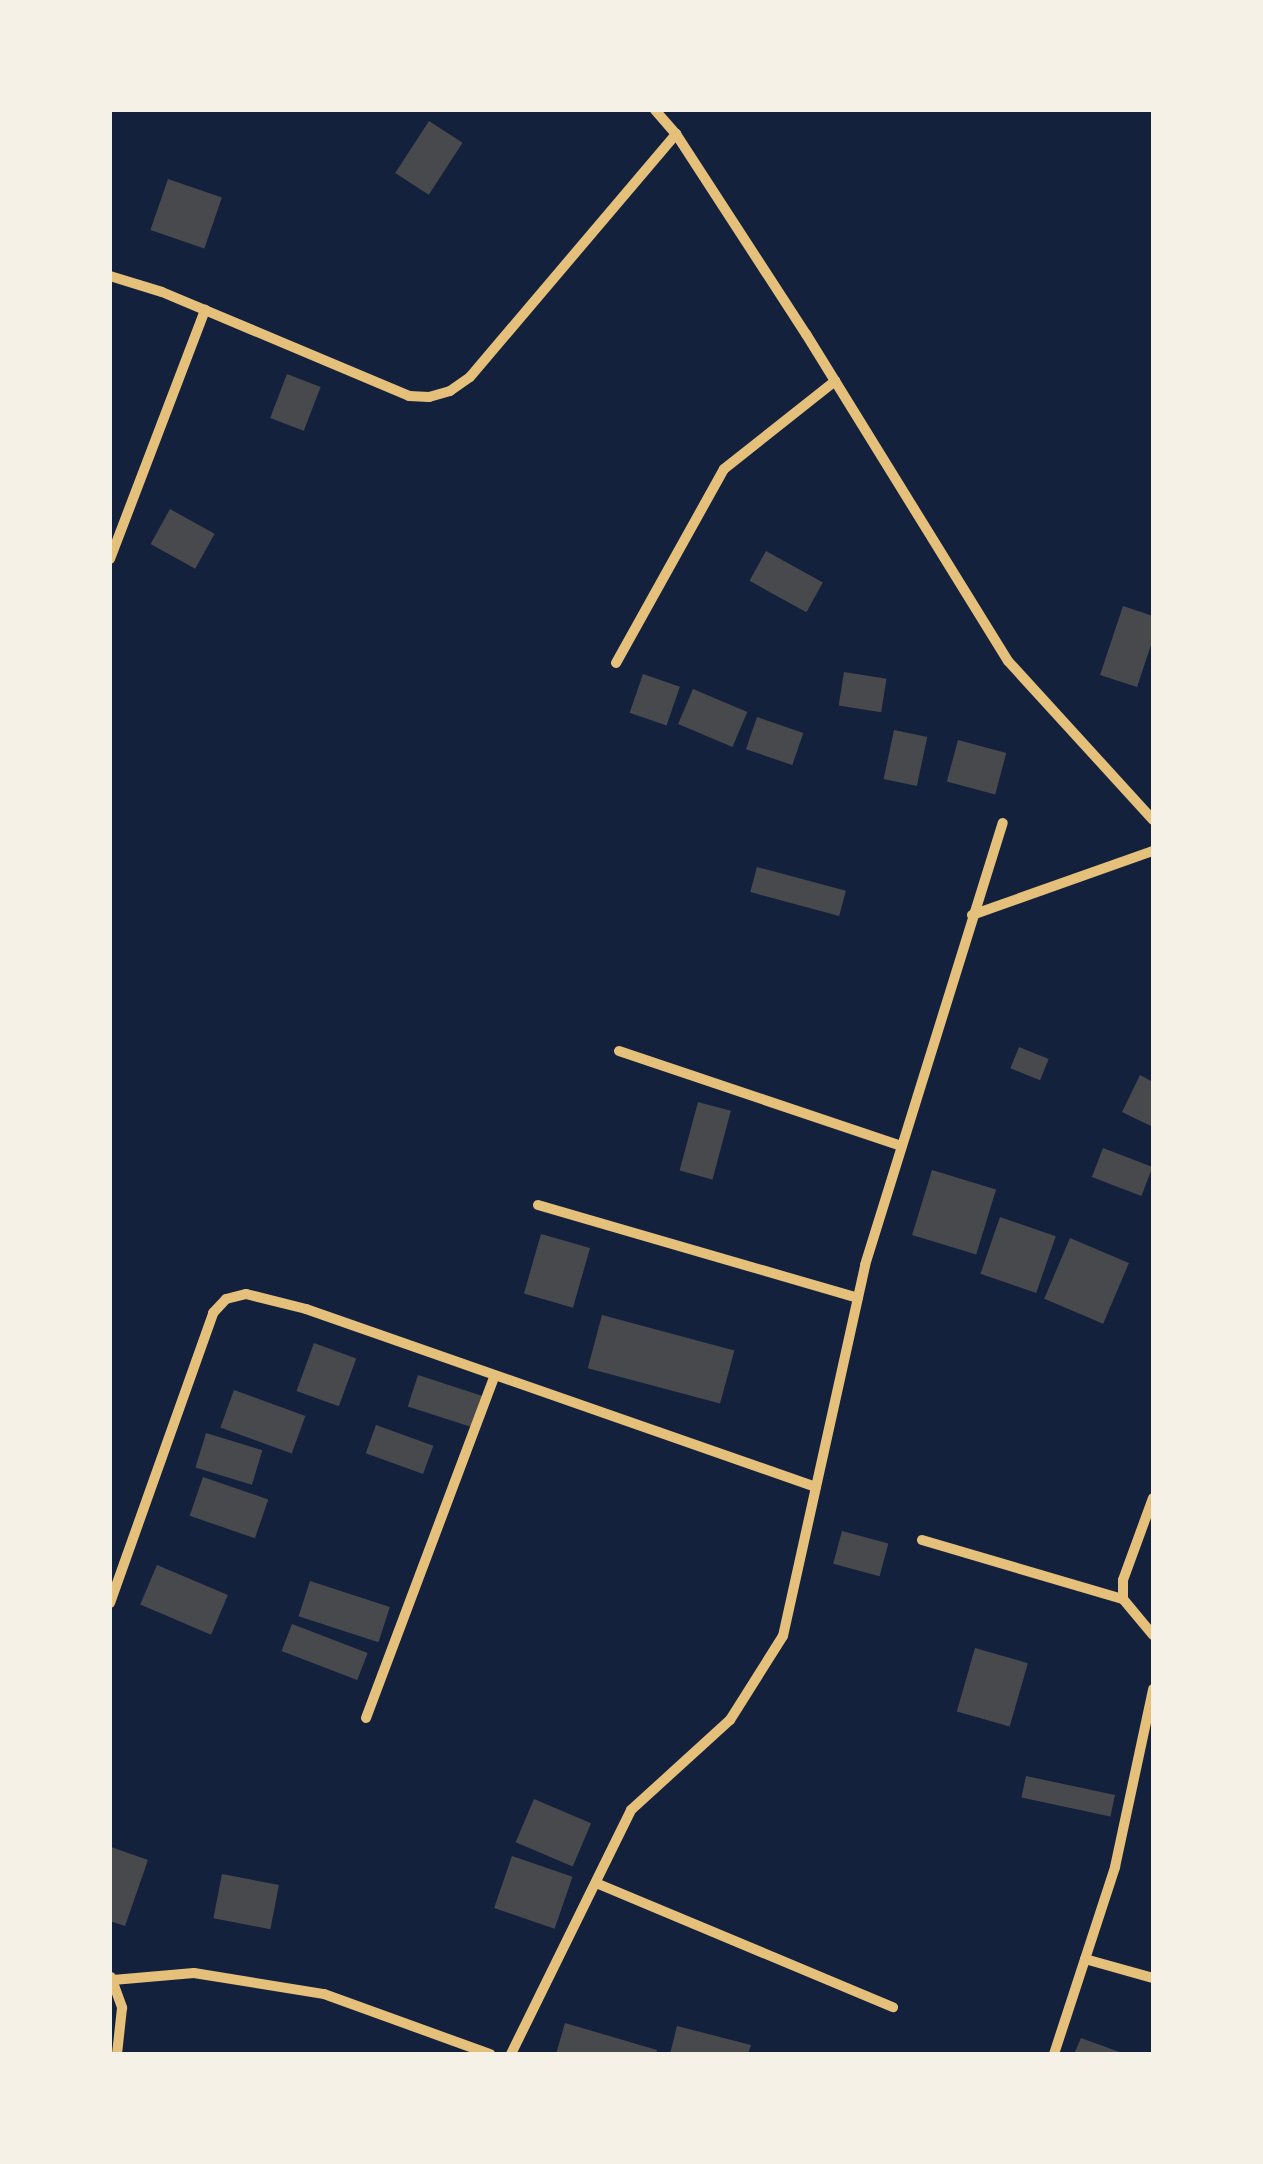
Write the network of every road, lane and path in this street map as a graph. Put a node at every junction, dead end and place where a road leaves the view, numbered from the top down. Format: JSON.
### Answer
{"nodes":[{"id":1,"x":655,"y":110,"type":"edge"},
{"id":2,"x":676,"y":134,"type":"junction"},
{"id":3,"x":110,"y":276,"type":"edge"},
{"id":4,"x":205,"y":310,"type":"junction"},
{"id":5,"x":834,"y":381,"type":"junction"},
{"id":6,"x":111,"y":555,"type":"edge"},
{"id":7,"x":616,"y":663,"type":"dead end"},
{"id":8,"x":1153,"y":820,"type":"edge"},
{"id":9,"x":1003,"y":823,"type":"dead end"},
{"id":10,"x":1153,"y":851,"type":"edge"},
{"id":11,"x":972,"y":914,"type":"junction"},
{"id":12,"x":619,"y":1052,"type":"dead end"},
{"id":13,"x":901,"y":1146,"type":"junction"},
{"id":14,"x":538,"y":1205,"type":"dead end"},
{"id":15,"x":858,"y":1298,"type":"junction"},
{"id":16,"x":494,"y":1377,"type":"junction"},
{"id":17,"x":816,"y":1487,"type":"junction"},
{"id":18,"x":1153,"y":1498,"type":"edge"},
{"id":19,"x":922,"y":1540,"type":"dead end"},
{"id":20,"x":1123,"y":1599,"type":"junction"},
{"id":21,"x":110,"y":1603,"type":"edge"},
{"id":22,"x":1151,"y":1631,"type":"edge"},
{"id":23,"x":1153,"y":1689,"type":"edge"},
{"id":24,"x":366,"y":1718,"type":"dead end"},
{"id":25,"x":596,"y":1882,"type":"junction"},
{"id":26,"x":1086,"y":1959,"type":"junction"},
{"id":27,"x":111,"y":1978,"type":"edge"},
{"id":28,"x":1153,"y":1978,"type":"edge"},
{"id":29,"x":893,"y":2006,"type":"dead end"},
{"id":30,"x":117,"y":2054,"type":"edge"},
{"id":31,"x":490,"y":2054,"type":"edge"},
{"id":32,"x":511,"y":2054,"type":"edge"},
{"id":33,"x":1054,"y":2054,"type":"edge"}],
"edges":[{"from":1,"to":2,"type":"street"},
{"from":2,"to":4,"type":"street"},
{"from":2,"to":5,"type":"street"},
{"from":3,"to":4,"type":"street"},
{"from":4,"to":6,"type":"street"},
{"from":5,"to":7,"type":"street"},
{"from":5,"to":8,"type":"street"},
{"from":9,"to":11,"type":"street"},
{"from":10,"to":11,"type":"street"},
{"from":11,"to":13,"type":"street"},
{"from":12,"to":13,"type":"street"},
{"from":13,"to":15,"type":"street"},
{"from":14,"to":15,"type":"street"},
{"from":15,"to":17,"type":"street"},
{"from":16,"to":17,"type":"street"},
{"from":16,"to":21,"type":"street"},
{"from":16,"to":24,"type":"street"},
{"from":17,"to":25,"type":"street"},
{"from":18,"to":20,"type":"street"},
{"from":19,"to":20,"type":"street"},
{"from":20,"to":22,"type":"street"},
{"from":23,"to":26,"type":"street"},
{"from":25,"to":29,"type":"street"},
{"from":25,"to":32,"type":"street"},
{"from":26,"to":28,"type":"street"},
{"from":26,"to":33,"type":"street"},
{"from":27,"to":30,"type":"street"},
{"from":27,"to":31,"type":"street"}]}
